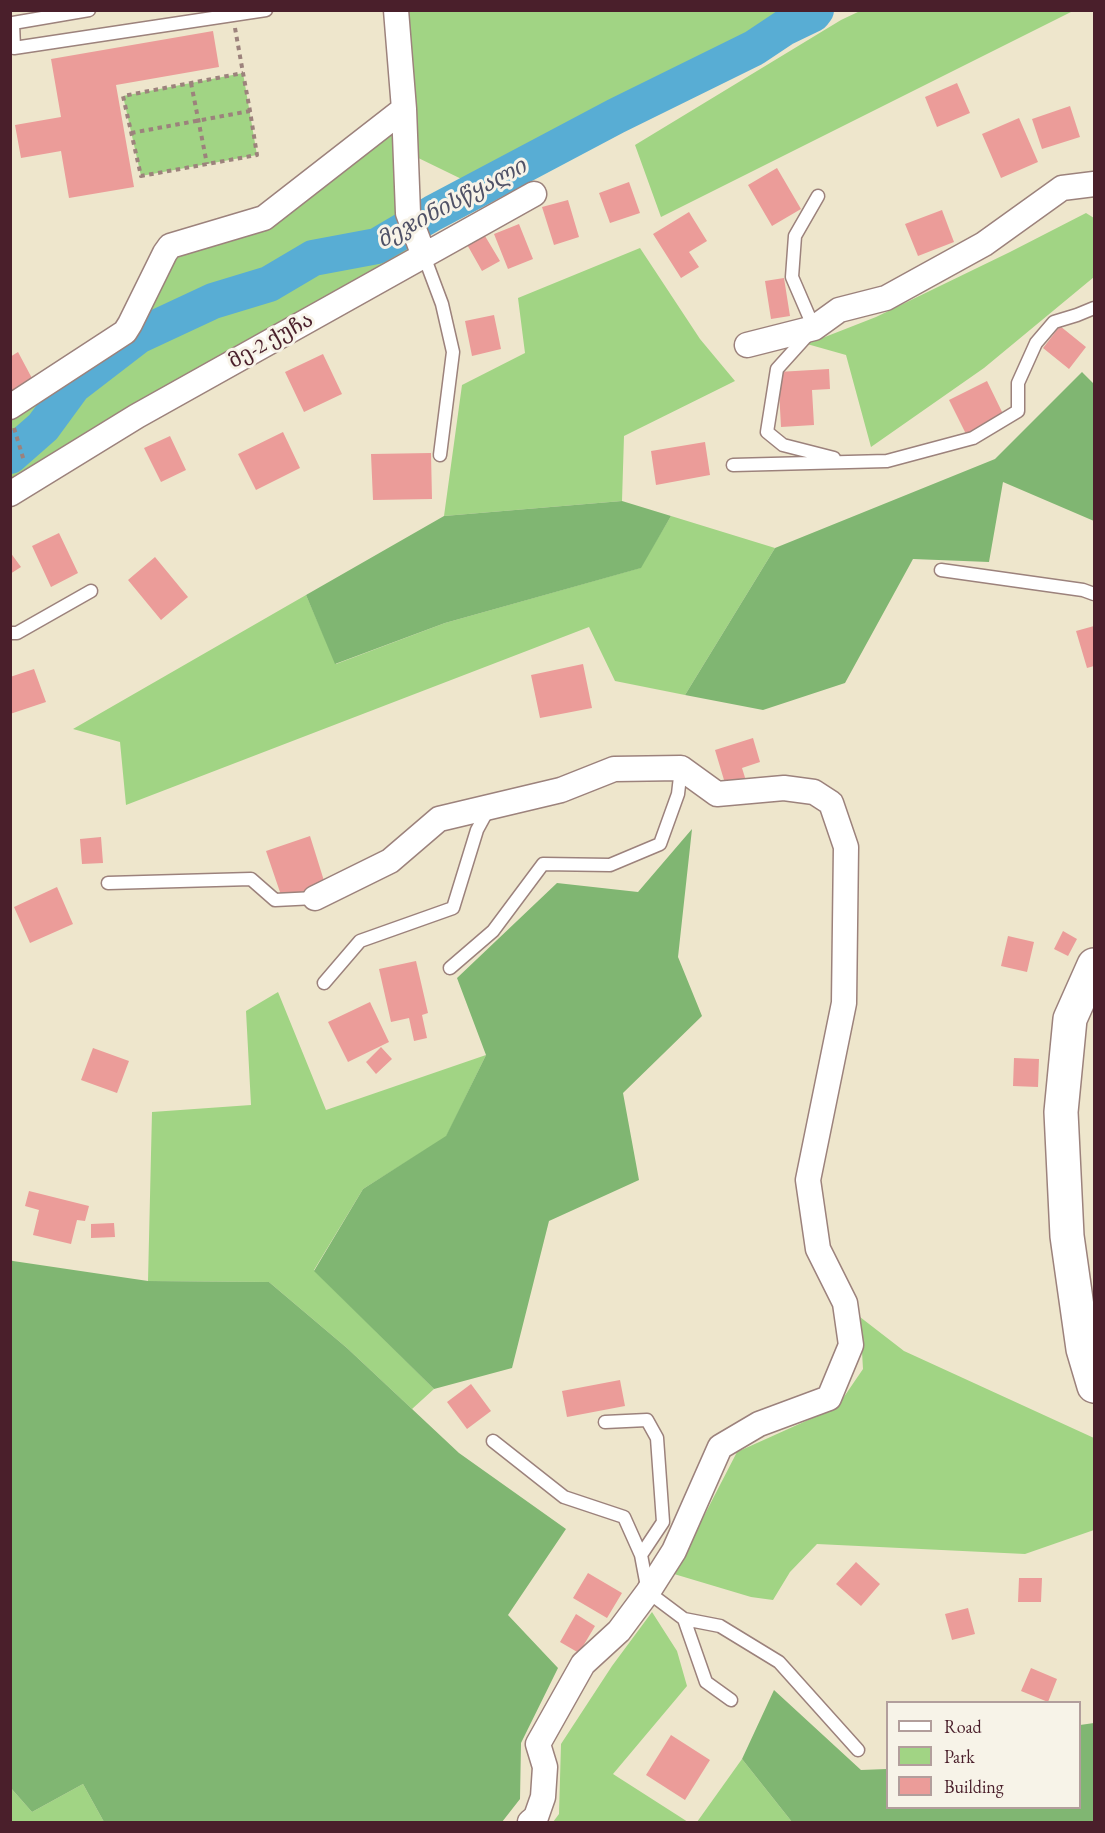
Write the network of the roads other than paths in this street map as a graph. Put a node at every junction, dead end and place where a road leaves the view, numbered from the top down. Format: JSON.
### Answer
{"nodes":[{"id":1,"x":89,"y":10,"type":"edge"},
{"id":2,"x":266,"y":10,"type":"edge"},
{"id":3,"x":396,"y":10,"type":"edge"},
{"id":4,"x":404,"y":109,"type":"junction"},
{"id":5,"x":1095,"y":184,"type":"edge"},
{"id":6,"x":534,"y":194,"type":"dead end"},
{"id":7,"x":818,"y":196,"type":"dead end"},
{"id":8,"x":422,"y":252,"type":"junction"},
{"id":9,"x":1095,"y":308,"type":"edge"},
{"id":10,"x":814,"y":328,"type":"junction"},
{"id":11,"x":747,"y":345,"type":"dead end"},
{"id":12,"x":10,"y":406,"type":"edge"},
{"id":13,"x":440,"y":455,"type":"dead end"},
{"id":14,"x":850,"y":462,"type":"junction"},
{"id":15,"x":733,"y":465,"type":"dead end"},
{"id":16,"x":10,"y":494,"type":"edge"},
{"id":17,"x":941,"y":570,"type":"dead end"},
{"id":18,"x":91,"y":591,"type":"dead end"},
{"id":19,"x":1095,"y":594,"type":"edge"},
{"id":20,"x":10,"y":633,"type":"edge"},
{"id":21,"x":681,"y":768,"type":"junction"},
{"id":22,"x":490,"y":807,"type":"junction"},
{"id":23,"x":108,"y":883,"type":"dead end"},
{"id":24,"x":315,"y":898,"type":"joint"},
{"id":25,"x":1095,"y":965,"type":"edge"},
{"id":26,"x":450,"y":968,"type":"dead end"},
{"id":27,"x":324,"y":982,"type":"dead end"},
{"id":28,"x":1095,"y":1386,"type":"edge"},
{"id":29,"x":606,"y":1422,"type":"dead end"},
{"id":30,"x":493,"y":1441,"type":"dead end"},
{"id":31,"x":641,"y":1555,"type":"junction"},
{"id":32,"x":648,"y":1592,"type":"junction"},
{"id":33,"x":684,"y":1619,"type":"junction"},
{"id":34,"x":731,"y":1700,"type":"dead end"},
{"id":35,"x":858,"y":1750,"type":"dead end"},
{"id":36,"x":530,"y":1822,"type":"edge"}],
"edges":[{"from":1,"to":2,"type":"lane"},
{"from":3,"to":4,"type":"street"},
{"from":4,"to":8,"type":"street"},
{"from":4,"to":12,"type":"street"},
{"from":5,"to":10,"type":"street"},
{"from":6,"to":8,"type":"street","name":"მე-2 ქუჩა"},
{"from":7,"to":10,"type":"lane"},
{"from":8,"to":13,"type":"lane"},
{"from":8,"to":16,"type":"street","name":"მე-2 ქუჩა"},
{"from":9,"to":14,"type":"lane"},
{"from":10,"to":11,"type":"street"},
{"from":10,"to":14,"type":"lane"},
{"from":14,"to":15,"type":"lane"},
{"from":17,"to":19,"type":"lane"},
{"from":18,"to":20,"type":"lane"},
{"from":21,"to":22,"type":"street"},
{"from":21,"to":26,"type":"lane"},
{"from":21,"to":32,"type":"street"},
{"from":22,"to":24,"type":"street"},
{"from":22,"to":27,"type":"lane"},
{"from":23,"to":24,"type":"lane"},
{"from":25,"to":28,"type":"street"},
{"from":29,"to":31,"type":"lane"},
{"from":30,"to":31,"type":"lane"},
{"from":31,"to":32,"type":"lane"},
{"from":32,"to":33,"type":"lane"},
{"from":32,"to":36,"type":"street"},
{"from":33,"to":34,"type":"lane"},
{"from":33,"to":35,"type":"lane"}]}
